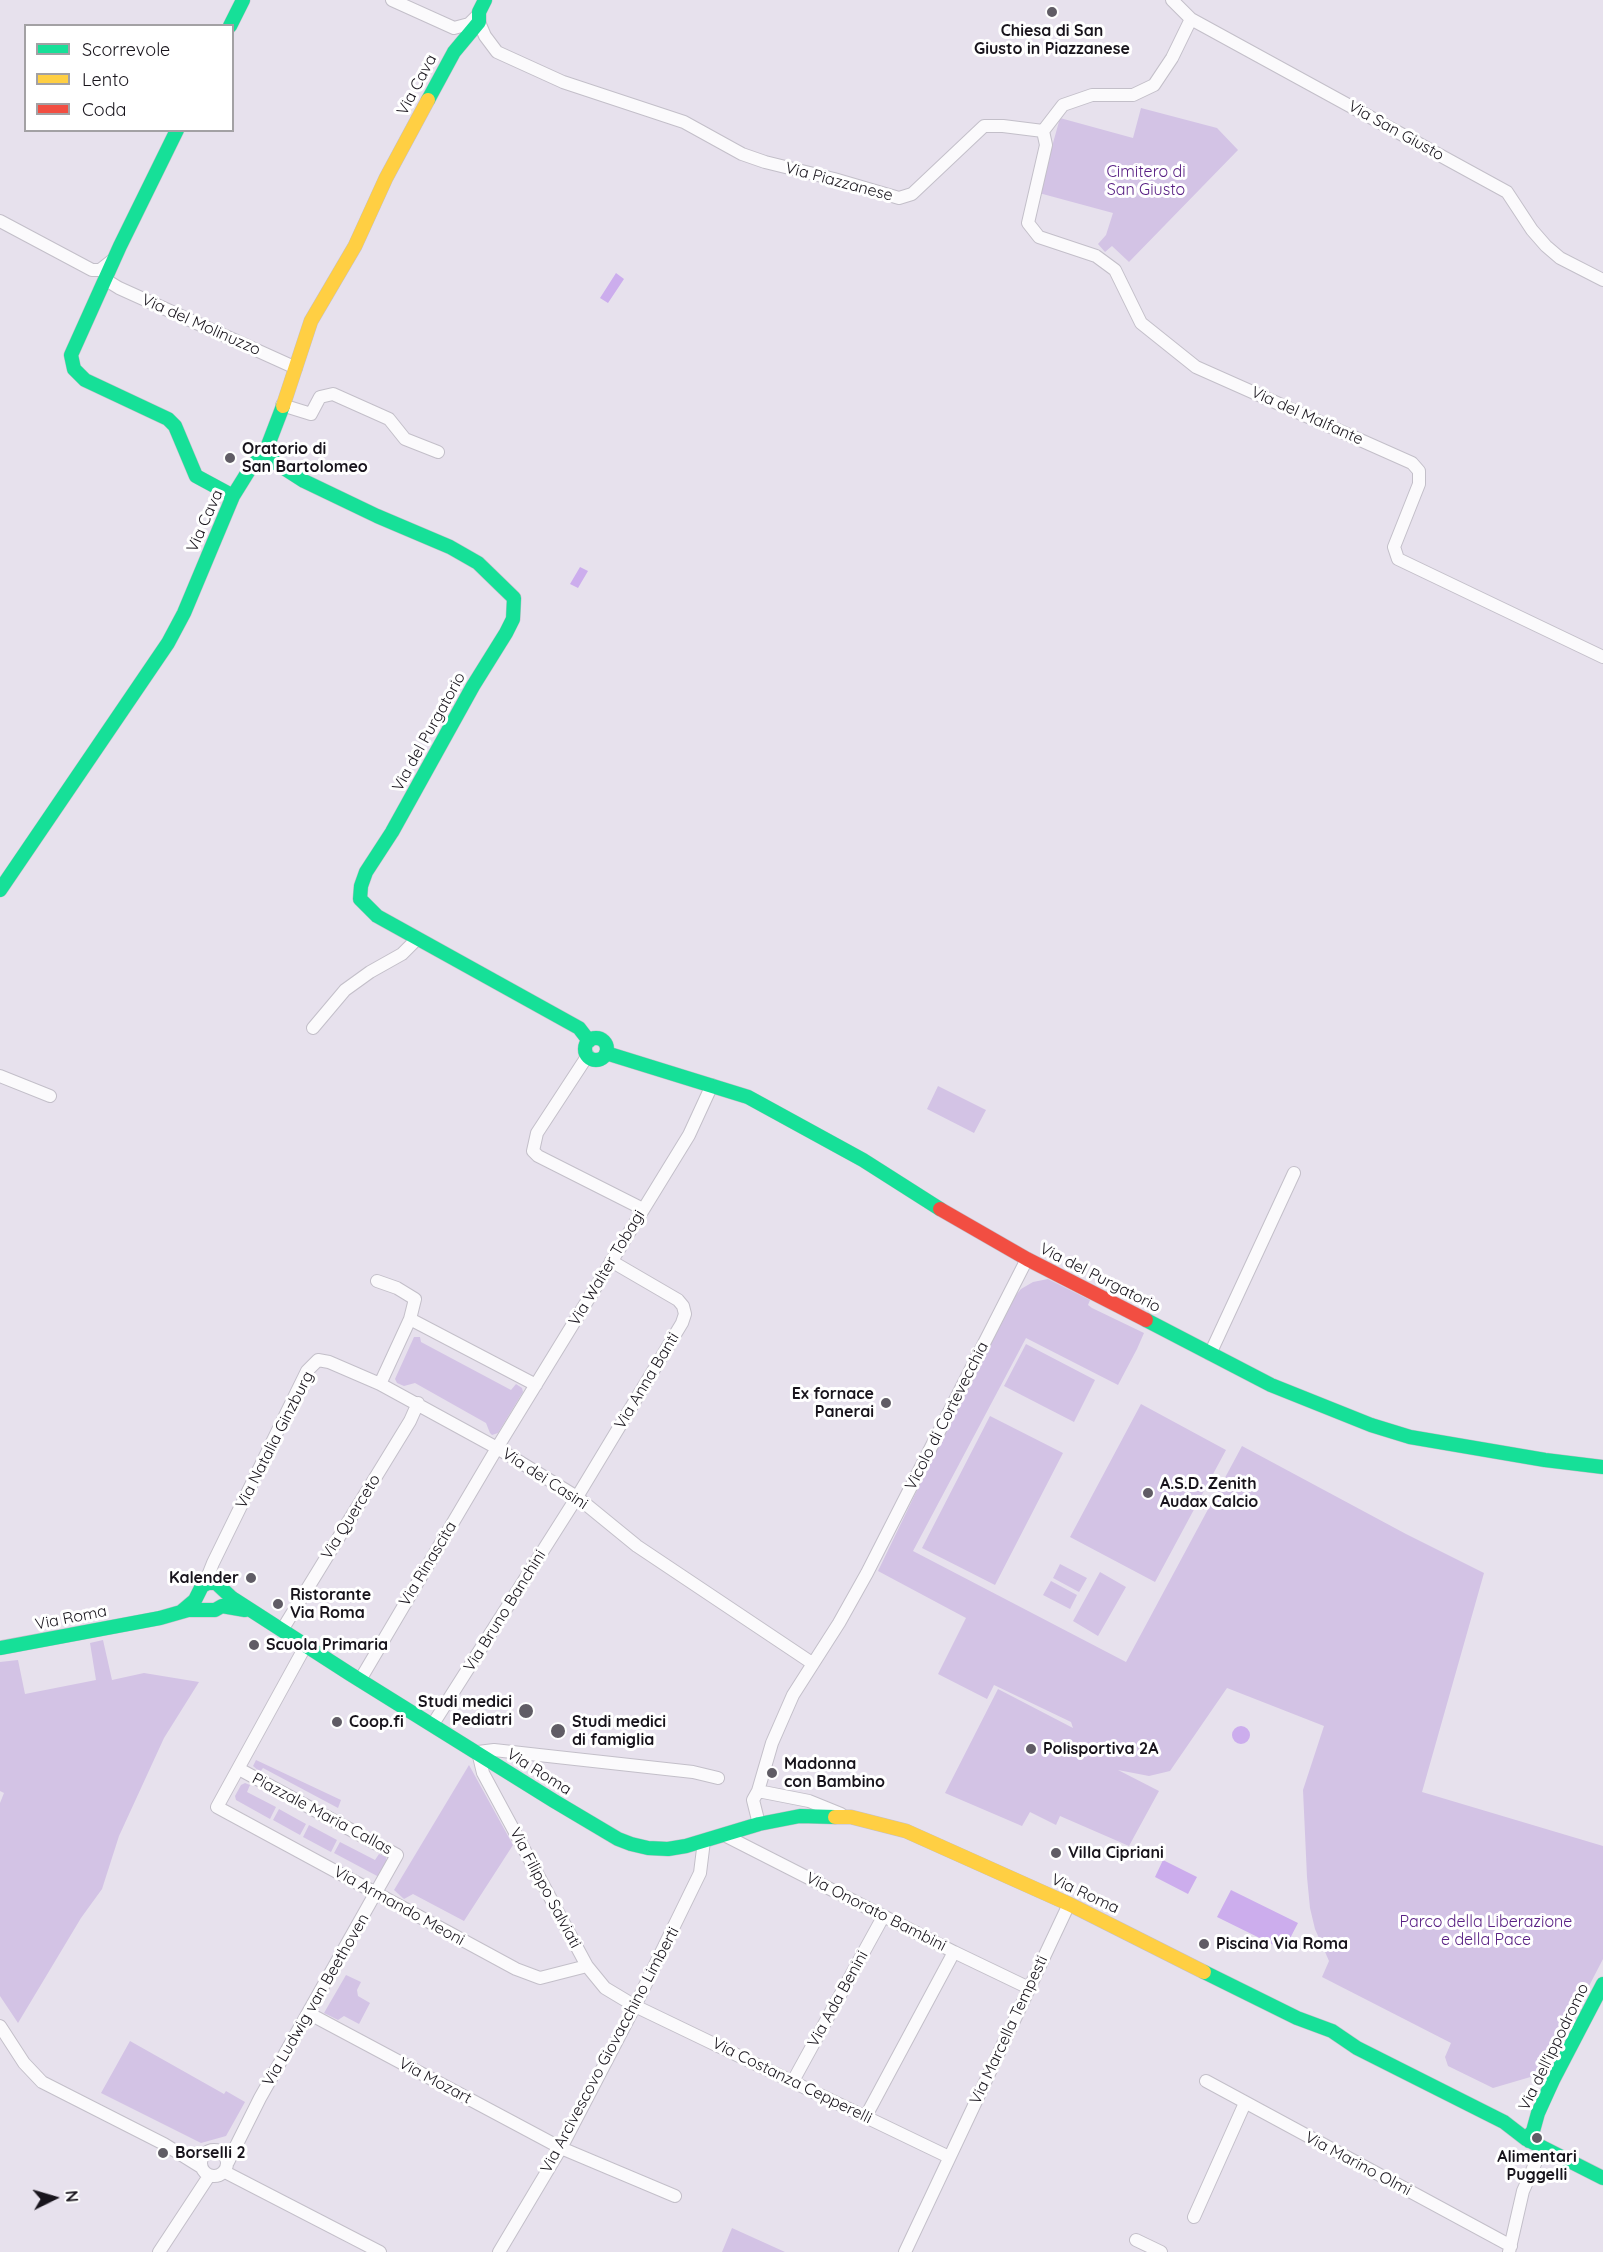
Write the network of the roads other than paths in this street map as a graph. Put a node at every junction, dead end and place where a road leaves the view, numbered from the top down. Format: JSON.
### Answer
{"nodes":[{"id":1,"x":243,"y":0,"type":"edge"},
{"id":2,"x":392,"y":0,"type":"edge"},
{"id":3,"x":1172,"y":0,"type":"edge"},
{"id":4,"x":481,"y":12,"type":"edge"},
{"id":5,"x":1191,"y":19,"type":"junction"},
{"id":6,"x":231,"y":24,"type":"edge"},
{"id":7,"x":176,"y":132,"type":"edge"},
{"id":8,"x":1043,"y":132,"type":"junction"},
{"id":9,"x":0,"y":221,"type":"edge"},
{"id":10,"x":114,"y":259,"type":"junction"},
{"id":11,"x":106,"y":280,"type":"junction"},
{"id":12,"x":1603,"y":280,"type":"edge"},
{"id":13,"x":296,"y":368,"type":"junction"},
{"id":14,"x":282,"y":405,"type":"junction"},
{"id":15,"x":438,"y":452,"type":"dead end"},
{"id":16,"x":265,"y":453,"type":"junction"},
{"id":17,"x":233,"y":496,"type":"junction"},
{"id":18,"x":1603,"y":657,"type":"edge"},
{"id":19,"x":0,"y":890,"type":"edge"},
{"id":20,"x":417,"y":939,"type":"junction"},
{"id":21,"x":313,"y":1028,"type":"dead end"},
{"id":22,"x":589,"y":1048,"type":"junction"},
{"id":23,"x":0,"y":1076,"type":"edge"},
{"id":24,"x":712,"y":1085,"type":"junction"},
{"id":25,"x":50,"y":1096,"type":"dead end"},
{"id":26,"x":1294,"y":1173,"type":"dead end"},
{"id":27,"x":643,"y":1209,"type":"junction"},
{"id":28,"x":1027,"y":1259,"type":"junction"},
{"id":29,"x":611,"y":1261,"type":"junction"},
{"id":30,"x":377,"y":1281,"type":"dead end"},
{"id":31,"x":410,"y":1320,"type":"junction"},
{"id":32,"x":1210,"y":1354,"type":"junction"},
{"id":33,"x":381,"y":1384,"type":"junction"},
{"id":34,"x":536,"y":1385,"type":"junction"},
{"id":35,"x":418,"y":1403,"type":"junction"},
{"id":36,"x":497,"y":1448,"type":"junction"},
{"id":37,"x":1603,"y":1467,"type":"edge"},
{"id":38,"x":577,"y":1497,"type":"junction"},
{"id":39,"x":208,"y":1583,"type":"junction"},
{"id":40,"x":225,"y":1592,"type":"junction"},
{"id":41,"x":198,"y":1596,"type":"junction"},
{"id":42,"x":222,"y":1606,"type":"junction"},
{"id":43,"x":206,"y":1609,"type":"junction"},
{"id":44,"x":182,"y":1611,"type":"junction"},
{"id":45,"x":259,"y":1616,"type":"junction"},
{"id":46,"x":282,"y":1630,"type":"junction"},
{"id":47,"x":306,"y":1645,"type":"junction"},
{"id":48,"x":0,"y":1648,"type":"edge"},
{"id":49,"x":812,"y":1663,"type":"junction"},
{"id":50,"x":360,"y":1680,"type":"junction"},
{"id":51,"x":433,"y":1725,"type":"junction"},
{"id":52,"x":478,"y":1752,"type":"junction"},
{"id":53,"x":239,"y":1769,"type":"junction"},
{"id":54,"x":718,"y":1778,"type":"dead end"},
{"id":55,"x":758,"y":1791,"type":"junction"},
{"id":56,"x":851,"y":1817,"type":"junction"},
{"id":57,"x":759,"y":1824,"type":"junction"},
{"id":58,"x":724,"y":1835,"type":"junction"},
{"id":59,"x":704,"y":1841,"type":"junction"},
{"id":60,"x":376,"y":1894,"type":"junction"},
{"id":61,"x":1069,"y":1904,"type":"junction"},
{"id":62,"x":883,"y":1917,"type":"junction"},
{"id":63,"x":954,"y":1952,"type":"junction"},
{"id":64,"x":587,"y":1966,"type":"junction"},
{"id":65,"x":1603,"y":1984,"type":"edge"},
{"id":66,"x":1029,"y":1988,"type":"junction"},
{"id":67,"x":635,"y":2006,"type":"junction"},
{"id":68,"x":308,"y":2013,"type":"junction"},
{"id":69,"x":0,"y":2026,"type":"edge"},
{"id":70,"x":793,"y":2081,"type":"junction"},
{"id":71,"x":1206,"y":2081,"type":"dead end"},
{"id":72,"x":1245,"y":2103,"type":"junction"},
{"id":73,"x":866,"y":2116,"type":"junction"},
{"id":74,"x":1522,"y":2127,"type":"junction"},
{"id":75,"x":561,"y":2148,"type":"junction"},
{"id":76,"x":1542,"y":2148,"type":"junction"},
{"id":77,"x":949,"y":2157,"type":"junction"},
{"id":78,"x":225,"y":2162,"type":"junction"},
{"id":79,"x":204,"y":2166,"type":"junction"},
{"id":80,"x":1603,"y":2178,"type":"edge"},
{"id":81,"x":675,"y":2196,"type":"dead end"},
{"id":82,"x":1194,"y":2217,"type":"dead end"},
{"id":83,"x":1136,"y":2240,"type":"dead end"},
{"id":84,"x":1510,"y":2249,"type":"edge"},
{"id":85,"x":159,"y":2252,"type":"edge"},
{"id":86,"x":380,"y":2252,"type":"edge"},
{"id":87,"x":500,"y":2252,"type":"edge"},
{"id":88,"x":905,"y":2252,"type":"edge"},
{"id":89,"x":1161,"y":2252,"type":"edge"}],
"edges":[{"from":1,"to":6,"type":"street"},
{"from":2,"to":4,"type":"street"},
{"from":3,"to":5,"type":"street","name":"Via San Giusto"},
{"from":4,"to":8,"type":"street","name":"Via Piazzanese"},
{"from":4,"to":13,"type":"street","name":"Via Cava"},
{"from":5,"to":8,"type":"street"},
{"from":5,"to":12,"type":"street","name":"Via San Giusto"},
{"from":7,"to":10,"type":"street"},
{"from":8,"to":18,"type":"street","name":"Via del Malfante"},
{"from":9,"to":10,"type":"street"},
{"from":10,"to":11,"type":"street"},
{"from":11,"to":13,"type":"street","name":"Via del Molinuzzo"},
{"from":11,"to":17,"type":"street"},
{"from":13,"to":14,"type":"street","name":"Via Cava"},
{"from":14,"to":15,"type":"street"},
{"from":14,"to":16,"type":"street","name":"Via Cava"},
{"from":16,"to":17,"type":"street","name":"Via Cava"},
{"from":16,"to":20,"type":"street","name":"Via del Purgatorio"},
{"from":17,"to":19,"type":"street","name":"Via Cava"},
{"from":20,"to":21,"type":"street"},
{"from":20,"to":22,"type":"street","name":"Via del Purgatorio"},
{"from":22,"to":24,"type":"street","name":"Via del Purgatorio"},
{"from":22,"to":27,"type":"street"},
{"from":23,"to":25,"type":"street"},
{"from":24,"to":27,"type":"street","name":"Via Walter Tobagi"},
{"from":24,"to":28,"type":"street","name":"Via del Purgatorio"},
{"from":26,"to":32,"type":"street"},
{"from":27,"to":29,"type":"street","name":"Via Walter Tobagi"},
{"from":28,"to":32,"type":"street","name":"Via del Purgatorio"},
{"from":28,"to":49,"type":"street","name":"Vicolo di Cortevecchia"},
{"from":29,"to":34,"type":"street","name":"Via Walter Tobagi"},
{"from":29,"to":38,"type":"street","name":"Via Anna Banti"},
{"from":30,"to":31,"type":"street"},
{"from":31,"to":33,"type":"street"},
{"from":31,"to":34,"type":"street"},
{"from":32,"to":37,"type":"street","name":"Via del Purgatorio"},
{"from":33,"to":35,"type":"street","name":"Via dei Casini"},
{"from":33,"to":39,"type":"street","name":"Via Natalia Ginzburg"},
{"from":34,"to":36,"type":"street","name":"Via Walter Tobagi"},
{"from":35,"to":36,"type":"street","name":"Via dei Casini"},
{"from":35,"to":46,"type":"street","name":"Via Querceto"},
{"from":36,"to":38,"type":"street","name":"Via dei Casini"},
{"from":36,"to":50,"type":"street","name":"Via Rinascita"},
{"from":38,"to":49,"type":"street","name":"Via dei Casini"},
{"from":38,"to":51,"type":"street","name":"Via Bruno Banchini"},
{"from":39,"to":40,"type":"street","name":"Via Roma"},
{"from":39,"to":41,"type":"street","name":"Via Roma"},
{"from":40,"to":42,"type":"street"},
{"from":40,"to":45,"type":"street","name":"Via Roma"},
{"from":41,"to":43,"type":"street"},
{"from":41,"to":44,"type":"street","name":"Via Roma"},
{"from":42,"to":43,"type":"street","name":"Via Roma"},
{"from":42,"to":45,"type":"street","name":"Via Roma"},
{"from":43,"to":44,"type":"street","name":"Via Roma"},
{"from":44,"to":48,"type":"street","name":"Via Roma"},
{"from":45,"to":46,"type":"street","name":"Via Roma"},
{"from":46,"to":47,"type":"street","name":"Via Roma"},
{"from":47,"to":50,"type":"street","name":"Via Roma"},
{"from":47,"to":53,"type":"street"},
{"from":49,"to":55,"type":"street"},
{"from":50,"to":51,"type":"street","name":"Via Roma"},
{"from":51,"to":52,"type":"street","name":"Via Roma"},
{"from":52,"to":54,"type":"street"},
{"from":52,"to":59,"type":"street","name":"Via Roma"},
{"from":52,"to":64,"type":"street","name":"Via Filippo Salviati"},
{"from":53,"to":60,"type":"street","name":"Piazzale Maria Callas"},
{"from":53,"to":60,"type":"street","name":"Via Armando Meoni"},
{"from":55,"to":56,"type":"street","name":"Via Roma"},
{"from":55,"to":57,"type":"street"},
{"from":56,"to":57,"type":"street","name":"Via Roma"},
{"from":56,"to":61,"type":"street","name":"Via Roma"},
{"from":57,"to":58,"type":"street","name":"Via Roma"},
{"from":58,"to":59,"type":"street","name":"Via Roma"},
{"from":58,"to":62,"type":"street","name":"Via Onorato Bambini"},
{"from":59,"to":67,"type":"street","name":"Via Arcivescovo Giovacchino Limberti"},
{"from":60,"to":64,"type":"street","name":"Via Armando Meoni"},
{"from":60,"to":68,"type":"street","name":"Via Ludwig van Beethoven"},
{"from":61,"to":66,"type":"street","name":"Via Marcella Tempesti"},
{"from":61,"to":74,"type":"street","name":"Via Roma"},
{"from":62,"to":63,"type":"street","name":"Via Onorato Bambini"},
{"from":62,"to":70,"type":"street","name":"Via Ada Benini"},
{"from":63,"to":66,"type":"street","name":"Via Onorato Bambini"},
{"from":63,"to":73,"type":"street"},
{"from":64,"to":67,"type":"street","name":"Via Filippo Salviati"},
{"from":65,"to":74,"type":"street","name":"Via dell'ippodromo"},
{"from":66,"to":77,"type":"street","name":"Via Marcella Tempesti"},
{"from":67,"to":70,"type":"street","name":"Via Costanza Cepperelli"},
{"from":67,"to":75,"type":"street","name":"Via Arcivescovo Giovacchino Limberti"},
{"from":68,"to":75,"type":"street","name":"Via Mozart"},
{"from":68,"to":78,"type":"street","name":"Via Ludwig van Beethoven"},
{"from":69,"to":79,"type":"street"},
{"from":70,"to":73,"type":"street","name":"Via Costanza Cepperelli"},
{"from":71,"to":72,"type":"street","name":"Via Marino Olmi"},
{"from":72,"to":82,"type":"street"},
{"from":72,"to":84,"type":"street","name":"Via Marino Olmi"},
{"from":73,"to":77,"type":"street","name":"Via Costanza Cepperelli"},
{"from":74,"to":76,"type":"street","name":"Via Roma"},
{"from":75,"to":81,"type":"street","name":"Via Mozart"},
{"from":75,"to":87,"type":"street","name":"Via Arcivescovo Giovacchino Limberti"},
{"from":76,"to":80,"type":"street","name":"Via Roma"},
{"from":76,"to":84,"type":"street"},
{"from":77,"to":88,"type":"street","name":"Via Marcella Tempesti"},
{"from":78,"to":79,"type":"street"},
{"from":78,"to":79,"type":"street"},
{"from":78,"to":86,"type":"street"},
{"from":79,"to":85,"type":"street"},
{"from":83,"to":89,"type":"street"}]}
